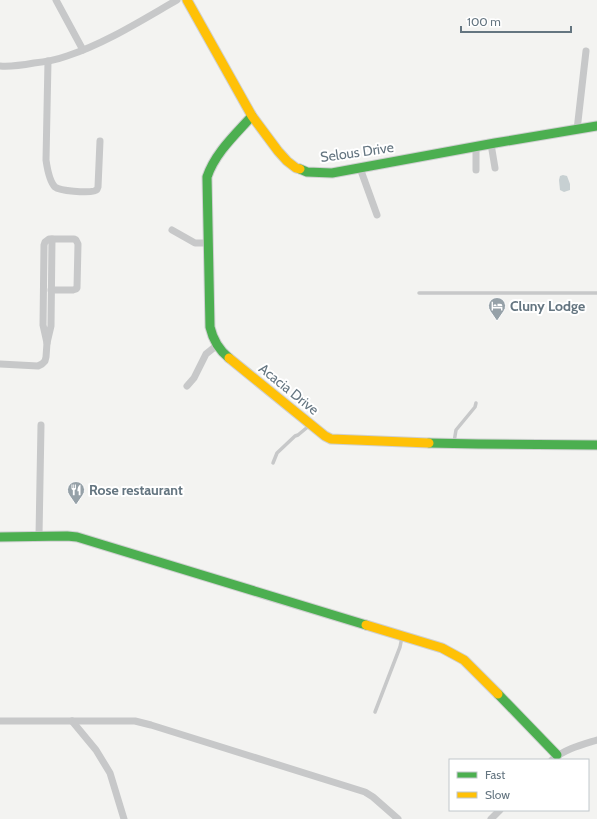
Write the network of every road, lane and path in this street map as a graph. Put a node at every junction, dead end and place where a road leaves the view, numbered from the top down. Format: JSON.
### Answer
{"nodes":[{"id":1,"x":56,"y":0,"type":"edge"},
{"id":2,"x":177,"y":0,"type":"edge"},
{"id":3,"x":187,"y":0,"type":"edge"},
{"id":4,"x":83,"y":50,"type":"junction"},
{"id":5,"x":586,"y":51,"type":"dead end"},
{"id":6,"x":48,"y":61,"type":"junction"},
{"id":7,"x":0,"y":66,"type":"edge"},
{"id":8,"x":252,"y":116,"type":"junction"},
{"id":9,"x":597,"y":126,"type":"edge"},
{"id":10,"x":577,"y":130,"type":"junction"},
{"id":11,"x":100,"y":141,"type":"dead end"},
{"id":12,"x":491,"y":144,"type":"junction"},
{"id":13,"x":476,"y":147,"type":"junction"},
{"id":14,"x":360,"y":168,"type":"junction"},
{"id":15,"x":495,"y":168,"type":"dead end"},
{"id":16,"x":476,"y":170,"type":"dead end"},
{"id":17,"x":377,"y":215,"type":"dead end"},
{"id":18,"x":172,"y":230,"type":"dead end"},
{"id":19,"x":52,"y":239,"type":"junction"},
{"id":20,"x":208,"y":243,"type":"junction"},
{"id":21,"x":51,"y":290,"type":"junction"},
{"id":22,"x":419,"y":293,"type":"dead end"},
{"id":23,"x":597,"y":293,"type":"edge"},
{"id":24,"x":47,"y":343,"type":"junction"},
{"id":25,"x":216,"y":346,"type":"junction"},
{"id":26,"x":0,"y":364,"type":"edge"},
{"id":27,"x":187,"y":386,"type":"dead end"},
{"id":28,"x":476,"y":403,"type":"dead end"},
{"id":29,"x":311,"y":424,"type":"junction"},
{"id":30,"x":41,"y":425,"type":"dead end"},
{"id":31,"x":454,"y":443,"type":"junction"},
{"id":32,"x":597,"y":445,"type":"edge"},
{"id":33,"x":273,"y":463,"type":"dead end"},
{"id":34,"x":39,"y":536,"type":"junction"},
{"id":35,"x":0,"y":537,"type":"edge"},
{"id":36,"x":402,"y":636,"type":"junction"},
{"id":37,"x":376,"y":712,"type":"dead end"},
{"id":38,"x":0,"y":721,"type":"edge"},
{"id":39,"x":72,"y":721,"type":"junction"},
{"id":40,"x":597,"y":740,"type":"edge"},
{"id":41,"x":555,"y":758,"type":"edge"},
{"id":42,"x":499,"y":811,"type":"edge"},
{"id":43,"x":124,"y":819,"type":"edge"},
{"id":44,"x":398,"y":819,"type":"edge"},
{"id":45,"x":491,"y":819,"type":"edge"}],
"edges":[{"from":1,"to":4,"type":"street"},
{"from":2,"to":4,"type":"street"},
{"from":3,"to":8,"type":"street","name":"Selous Drive"},
{"from":4,"to":6,"type":"street"},
{"from":5,"to":10,"type":"street"},
{"from":6,"to":7,"type":"street"},
{"from":6,"to":11,"type":"street"},
{"from":8,"to":14,"type":"street","name":"Selous Drive"},
{"from":8,"to":20,"type":"street"},
{"from":9,"to":10,"type":"street","name":"Selous Drive"},
{"from":10,"to":12,"type":"street","name":"Selous Drive"},
{"from":12,"to":13,"type":"street","name":"Selous Drive"},
{"from":12,"to":15,"type":"street"},
{"from":13,"to":14,"type":"street","name":"Selous Drive"},
{"from":13,"to":16,"type":"street"},
{"from":14,"to":17,"type":"street"},
{"from":18,"to":20,"type":"street"},
{"from":19,"to":21,"type":"street"},
{"from":19,"to":21,"type":"street"},
{"from":19,"to":24,"type":"street"},
{"from":20,"to":25,"type":"street"},
{"from":21,"to":24,"type":"street"},
{"from":22,"to":23,"type":"lane"},
{"from":24,"to":26,"type":"street"},
{"from":25,"to":27,"type":"street"},
{"from":25,"to":29,"type":"street","name":"Acacia Drive"},
{"from":28,"to":31,"type":"lane"},
{"from":29,"to":31,"type":"street","name":"Acacia Drive"},
{"from":29,"to":33,"type":"lane"},
{"from":30,"to":34,"type":"street"},
{"from":31,"to":32,"type":"street","name":"Acacia Drive"},
{"from":34,"to":35,"type":"street"},
{"from":34,"to":36,"type":"street"},
{"from":36,"to":37,"type":"lane"},
{"from":36,"to":41,"type":"street"},
{"from":38,"to":39,"type":"street"},
{"from":39,"to":43,"type":"street"},
{"from":39,"to":44,"type":"street"},
{"from":40,"to":41,"type":"street"},
{"from":42,"to":45,"type":"street"}]}
